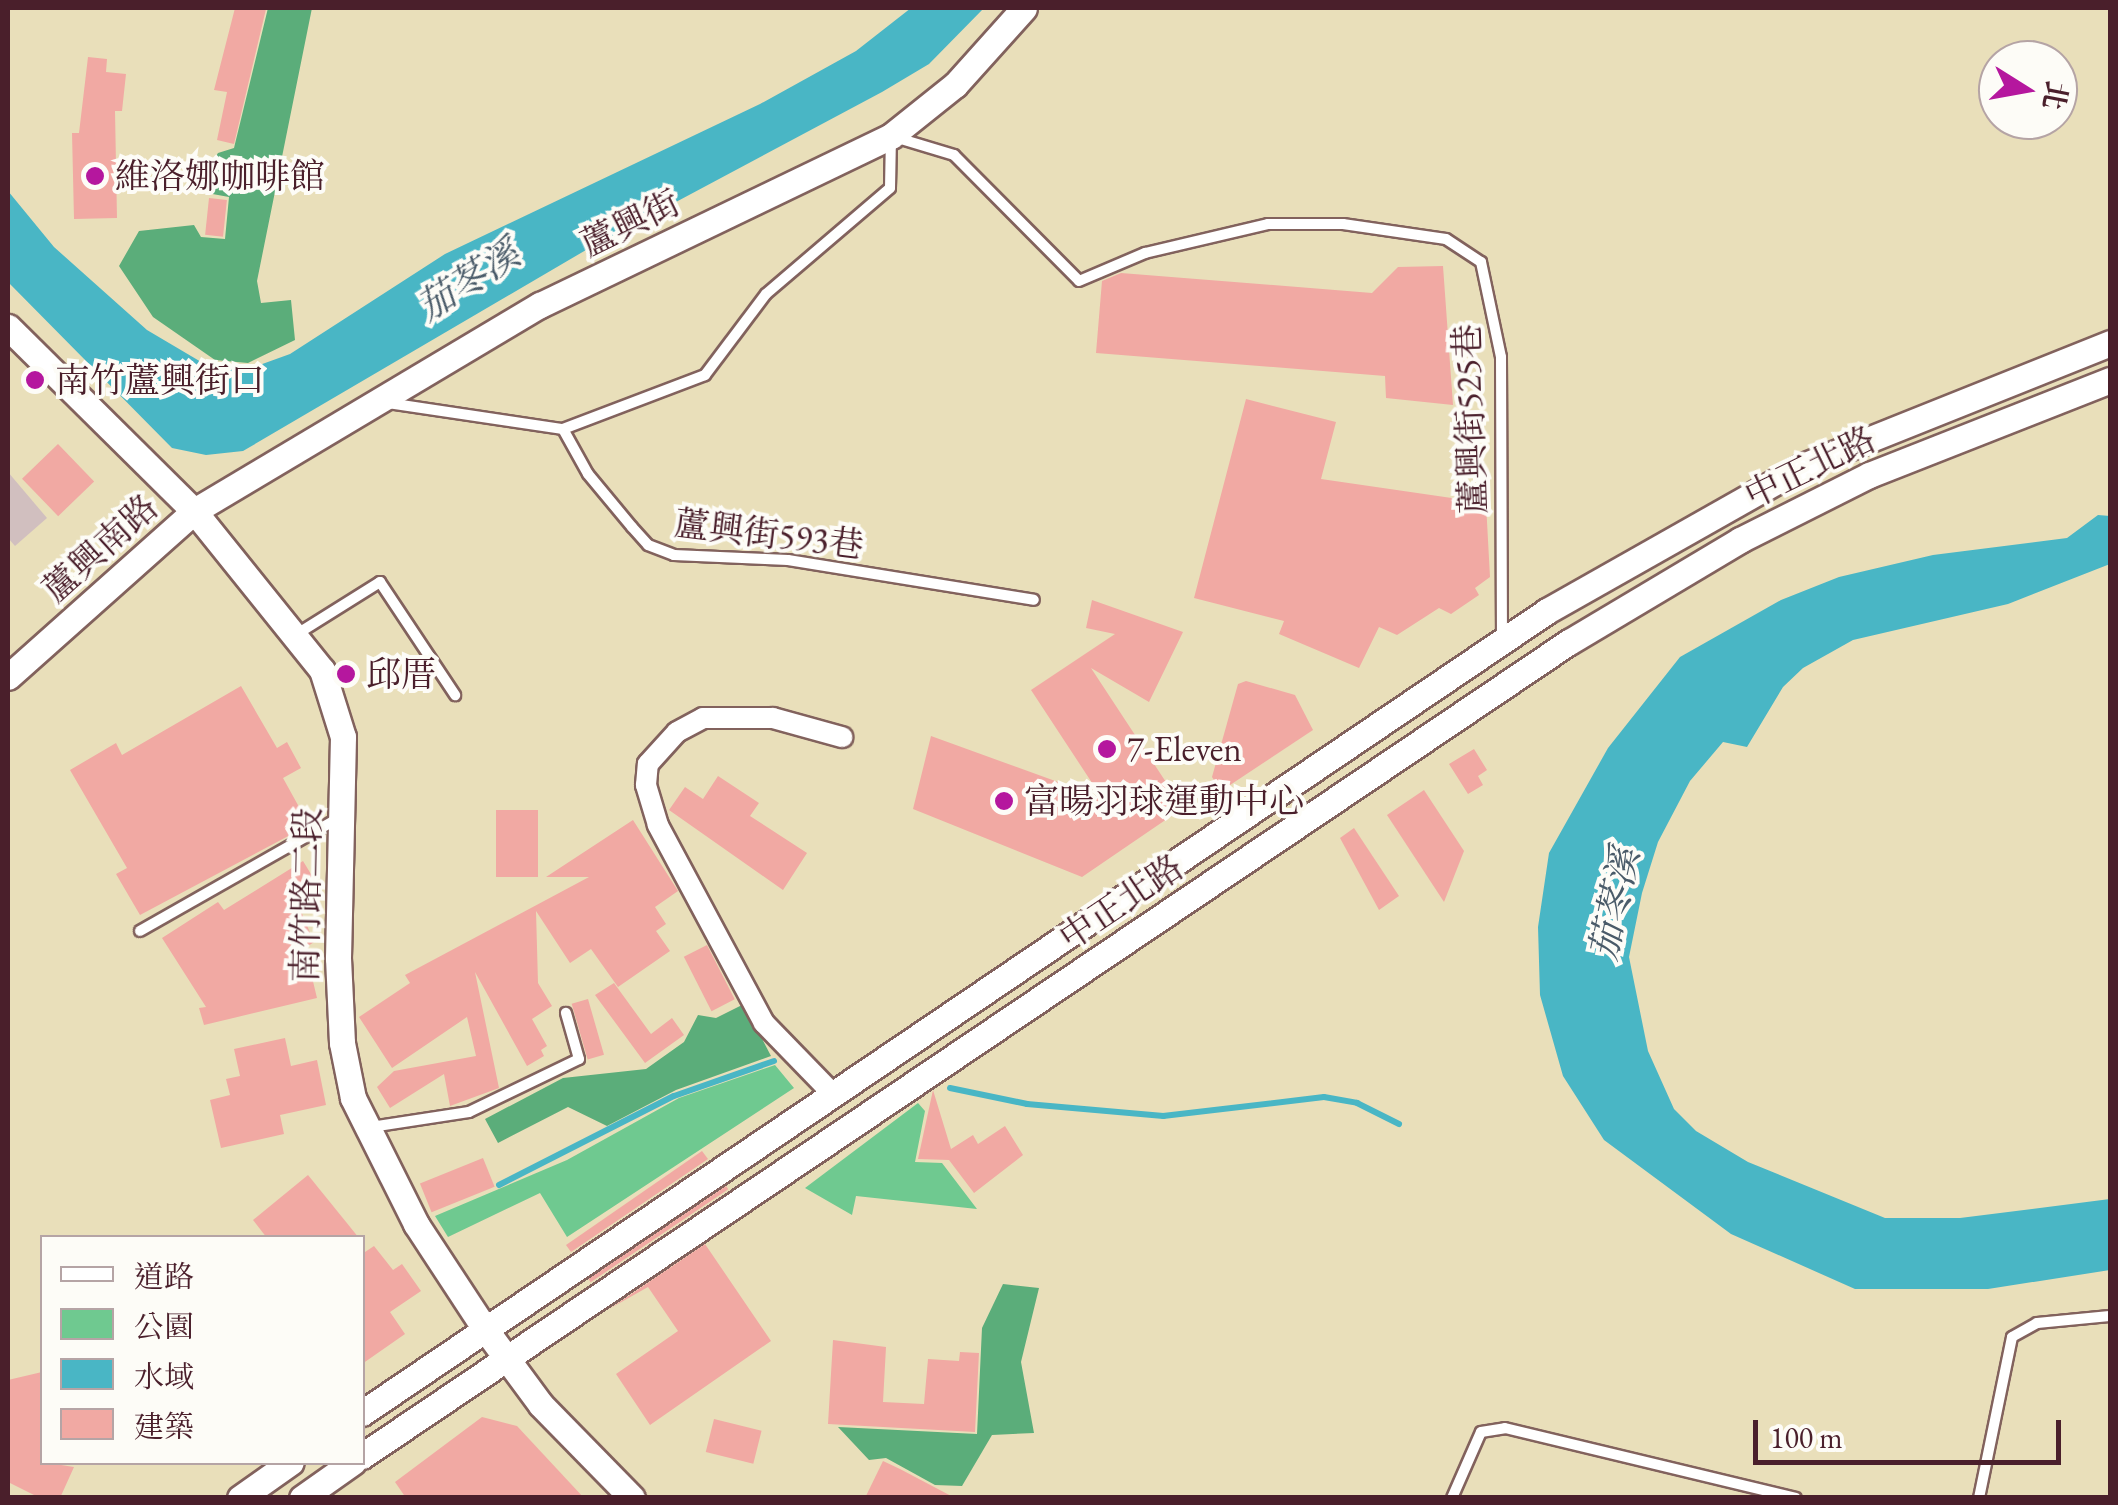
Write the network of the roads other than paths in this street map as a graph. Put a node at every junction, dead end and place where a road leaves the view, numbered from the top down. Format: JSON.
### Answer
{"nodes":[{"id":1,"x":1024,"y":8,"type":"edge"},
{"id":2,"x":890,"y":136,"type":"junction"},
{"id":3,"x":8,"y":327,"type":"edge"},
{"id":4,"x":2110,"y":343,"type":"edge"},
{"id":5,"x":2110,"y":380,"type":"edge"},
{"id":6,"x":378,"y":402,"type":"junction"},
{"id":7,"x":563,"y":429,"type":"junction"},
{"id":8,"x":194,"y":511,"type":"junction"},
{"id":9,"x":1034,"y":600,"type":"dead end"},
{"id":10,"x":297,"y":634,"type":"junction"},
{"id":11,"x":1502,"y":640,"type":"junction"},
{"id":12,"x":8,"y":677,"type":"edge"},
{"id":13,"x":455,"y":695,"type":"dead end"},
{"id":14,"x":842,"y":738,"type":"dead end"},
{"id":15,"x":342,"y":816,"type":"junction"},
{"id":16,"x":140,"y":931,"type":"dead end"},
{"id":17,"x":566,"y":1013,"type":"dead end"},
{"id":18,"x":832,"y":1093,"type":"junction"},
{"id":19,"x":365,"y":1127,"type":"junction"},
{"id":20,"x":2110,"y":1316,"type":"edge"},
{"id":21,"x":485,"y":1328,"type":"junction"},
{"id":22,"x":506,"y":1357,"type":"junction"},
{"id":23,"x":365,"y":1411,"type":"edge"},
{"id":24,"x":365,"y":1454,"type":"edge"},
{"id":25,"x":287,"y":1465,"type":"edge"},
{"id":26,"x":349,"y":1465,"type":"edge"},
{"id":27,"x":240,"y":1498,"type":"edge"},
{"id":28,"x":302,"y":1498,"type":"edge"},
{"id":29,"x":632,"y":1498,"type":"edge"},
{"id":30,"x":1452,"y":1498,"type":"edge"},
{"id":31,"x":1796,"y":1498,"type":"edge"},
{"id":32,"x":1979,"y":1498,"type":"edge"}],
"edges":[{"from":1,"to":2,"type":"street","name":"蘆興街"},
{"from":2,"to":6,"type":"street","name":"蘆興街"},
{"from":2,"to":7,"type":"lane"},
{"from":2,"to":11,"type":"lane","name":"蘆興街525巷"},
{"from":3,"to":8,"type":"street","name":"南竹路二段"},
{"from":4,"to":11,"type":"street","name":"中正北路"},
{"from":5,"to":22,"type":"street","name":"中正北路"},
{"from":6,"to":7,"type":"lane"},
{"from":6,"to":8,"type":"street","name":"蘆興街"},
{"from":7,"to":9,"type":"lane","name":"蘆興街593巷"},
{"from":8,"to":10,"type":"street","name":"南竹路二段"},
{"from":8,"to":12,"type":"street","name":"蘆興南路"},
{"from":10,"to":13,"type":"lane"},
{"from":10,"to":15,"type":"street","name":"南竹路二段"},
{"from":11,"to":18,"type":"street","name":"中正北路"},
{"from":14,"to":18,"type":"street"},
{"from":15,"to":16,"type":"lane"},
{"from":15,"to":19,"type":"street","name":"南竹路二段"},
{"from":17,"to":19,"type":"lane"},
{"from":18,"to":21,"type":"street","name":"中正北路"},
{"from":19,"to":21,"type":"street","name":"南竹路二段"},
{"from":20,"to":32,"type":"lane"},
{"from":21,"to":22,"type":"street","name":"南竹路二段"},
{"from":21,"to":23,"type":"street","name":"中正北路"},
{"from":22,"to":24,"type":"street","name":"中正北路"},
{"from":22,"to":29,"type":"street","name":"南竹路二段"},
{"from":25,"to":27,"type":"street"},
{"from":26,"to":28,"type":"street"},
{"from":30,"to":31,"type":"lane"}]}
